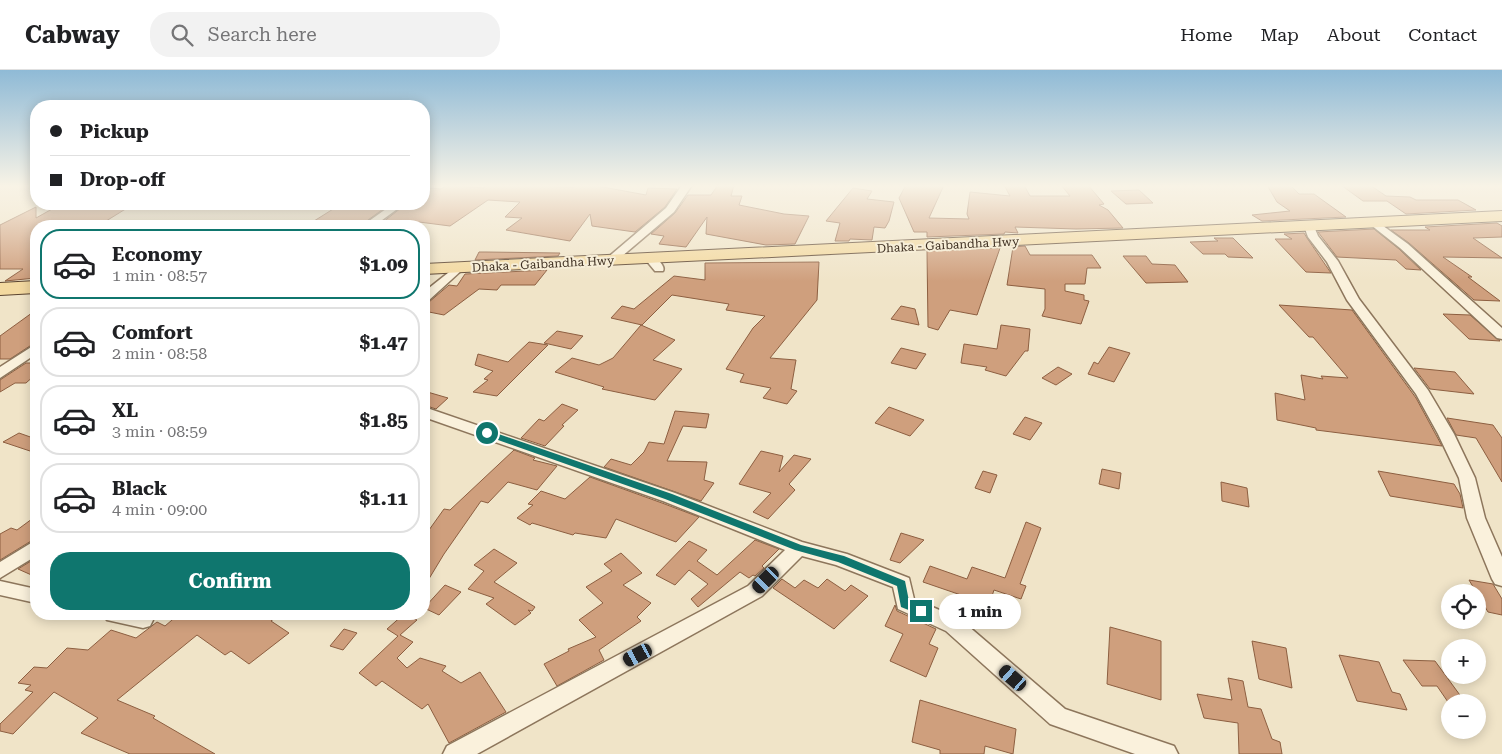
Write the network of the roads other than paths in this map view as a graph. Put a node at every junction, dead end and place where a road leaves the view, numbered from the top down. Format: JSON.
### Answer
{"nodes":[{"id":1,"x":662,"y":217,"type":"edge"},
{"id":2,"x":1485,"y":217,"type":"edge"},
{"id":3,"x":1376,"y":223,"type":"junction"},
{"id":4,"x":1308,"y":226,"type":"junction"},
{"id":5,"x":610,"y":261,"type":"junction"},
{"id":6,"x":458,"y":268,"type":"junction"},
{"id":7,"x":430,"y":269,"type":"edge"},
{"id":8,"x":30,"y":287,"type":"edge"},
{"id":9,"x":2,"y":289,"type":"edge"},
{"id":10,"x":430,"y":293,"type":"edge"},
{"id":11,"x":1502,"y":335,"type":"edge"},
{"id":12,"x":30,"y":352,"type":"edge"},
{"id":13,"x":0,"y":374,"type":"edge"},
{"id":14,"x":430,"y":414,"type":"edge"},
{"id":15,"x":798,"y":548,"type":"junction"},
{"id":16,"x":30,"y":551,"type":"edge"},
{"id":17,"x":0,"y":571,"type":"edge"},
{"id":18,"x":1502,"y":579,"type":"edge"},
{"id":19,"x":0,"y":588,"type":"edge"},
{"id":20,"x":30,"y":595,"type":"edge"},
{"id":21,"x":455,"y":754,"type":"edge"},
{"id":22,"x":1166,"y":754,"type":"edge"}],
"edges":[{"from":1,"to":5,"type":"street"},
{"from":2,"to":3,"type":"main road","name":"Dhaka - Gaibandha Hwy"},
{"from":3,"to":4,"type":"main road","name":"Dhaka - Gaibandha Hwy"},
{"from":3,"to":11,"type":"street"},
{"from":4,"to":5,"type":"main road","name":"Dhaka - Gaibandha Hwy"},
{"from":4,"to":18,"type":"street"},
{"from":5,"to":6,"type":"main road","name":"Dhaka - Gaibandha Hwy"},
{"from":6,"to":7,"type":"main road","name":"Dhaka - Gaibandha Hwy"},
{"from":6,"to":10,"type":"street"},
{"from":8,"to":9,"type":"main road"},
{"from":12,"to":13,"type":"street"},
{"from":14,"to":15,"type":"street"},
{"from":15,"to":21,"type":"street"},
{"from":15,"to":22,"type":"street"},
{"from":16,"to":17,"type":"street"},
{"from":19,"to":20,"type":"street"}]}
